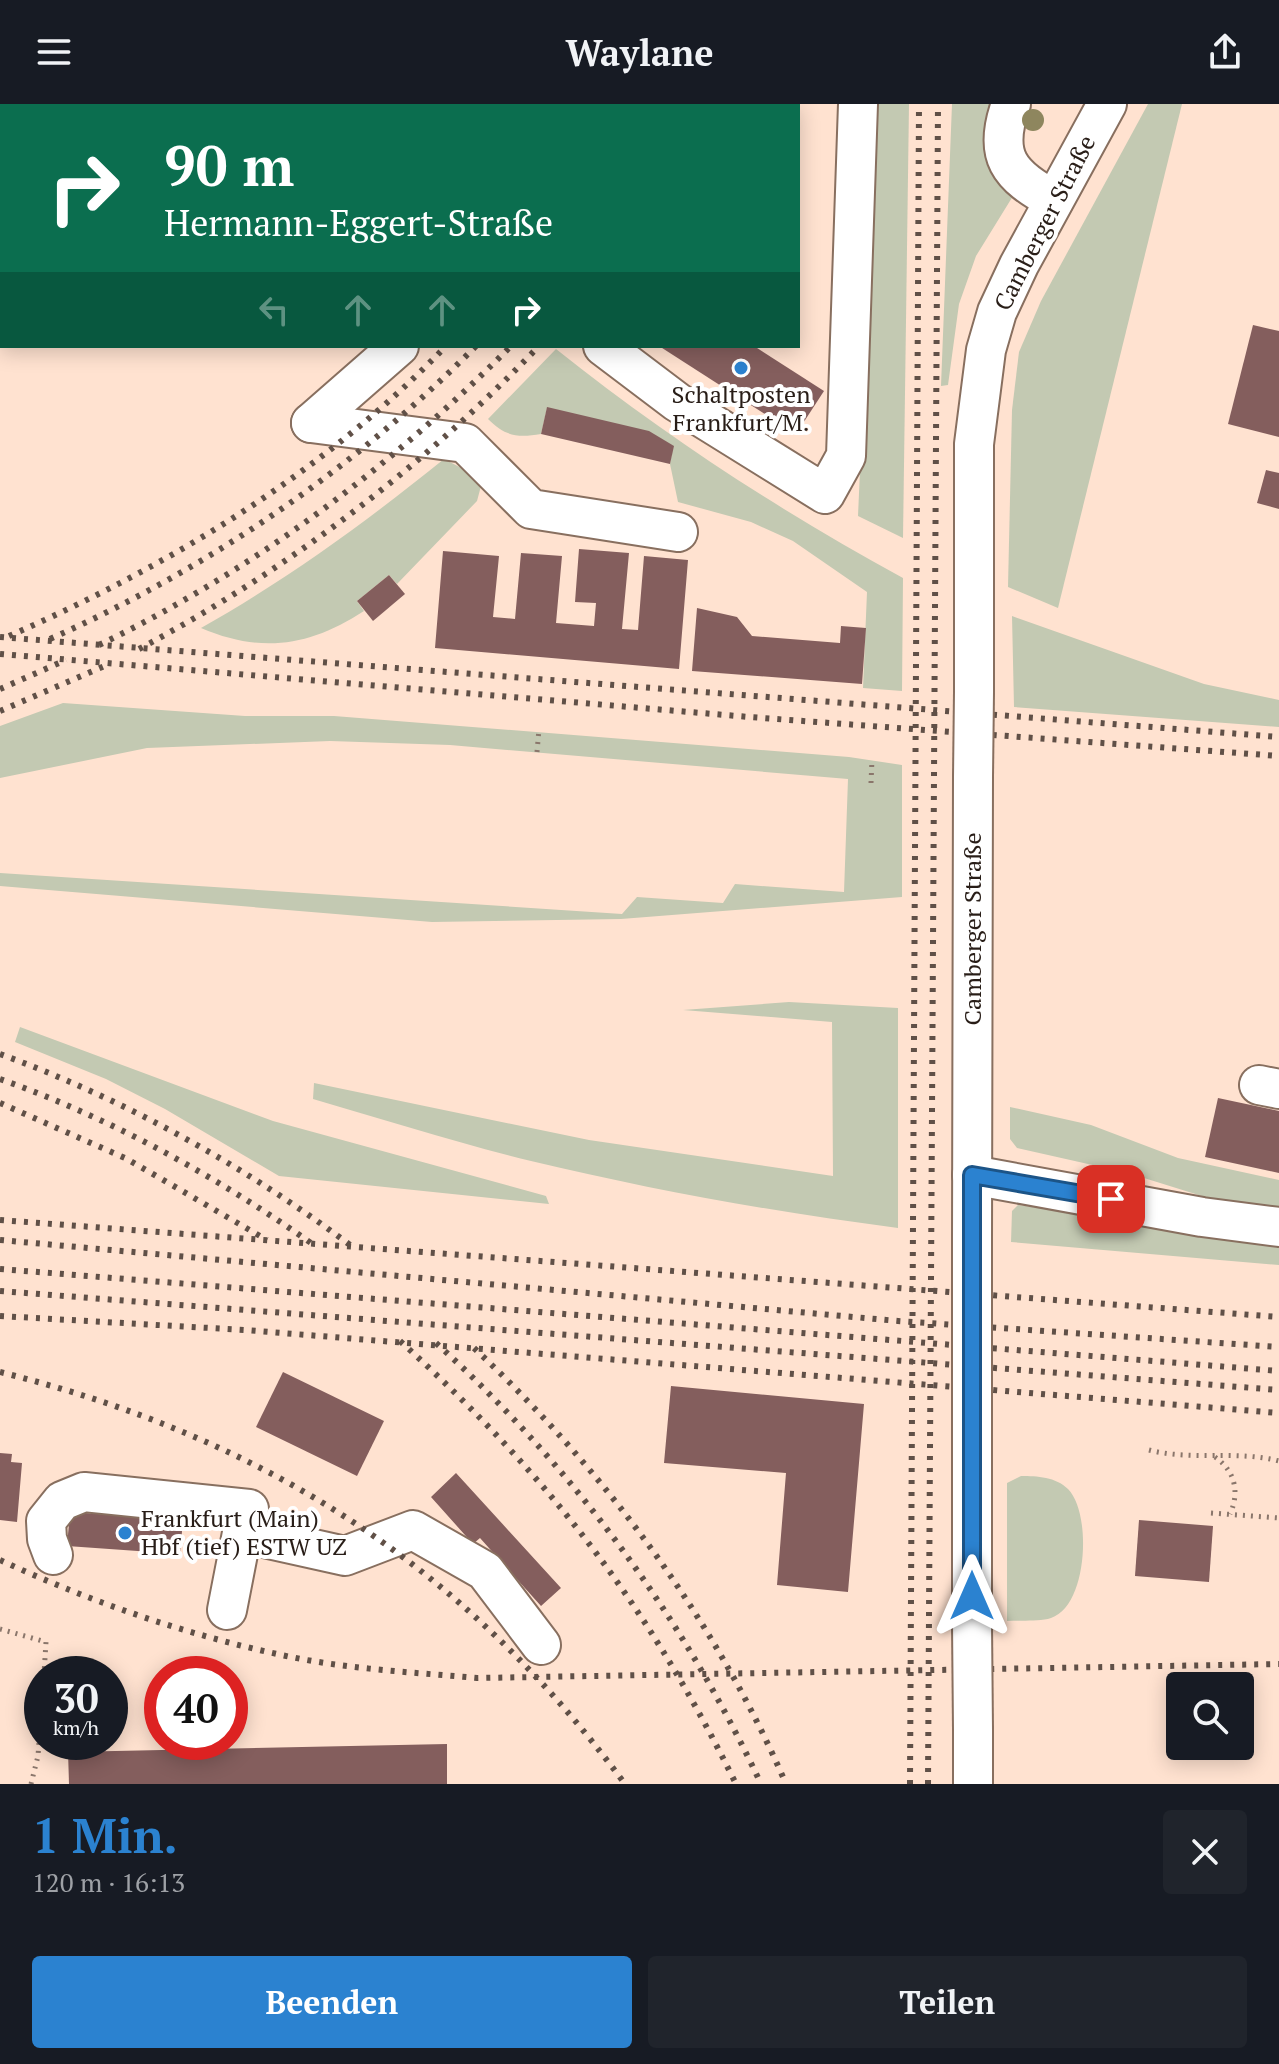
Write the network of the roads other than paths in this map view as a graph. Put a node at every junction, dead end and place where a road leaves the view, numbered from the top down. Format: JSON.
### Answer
{"nodes":[{"id":1,"x":858,"y":104,"type":"edge"},
{"id":2,"x":1011,"y":104,"type":"edge"},
{"id":3,"x":1107,"y":104,"type":"edge"},
{"id":4,"x":1054,"y":200,"type":"junction"},
{"id":5,"x":397,"y":348,"type":"edge"},
{"id":6,"x":606,"y":348,"type":"edge"},
{"id":7,"x":678,"y":532,"type":"dead end"},
{"id":8,"x":972,"y":1175,"type":"junction"},
{"id":9,"x":1279,"y":1227,"type":"edge"},
{"id":10,"x":242,"y":1533,"type":"junction"},
{"id":11,"x":53,"y":1555,"type":"dead end"},
{"id":12,"x":227,"y":1610,"type":"dead end"},
{"id":13,"x":541,"y":1645,"type":"dead end"},
{"id":14,"x":973,"y":1784,"type":"edge"}],
"edges":[{"from":1,"to":6,"type":"street"},
{"from":2,"to":4,"type":"street"},
{"from":3,"to":4,"type":"street","name":"Camberger Straße"},
{"from":4,"to":8,"type":"street","name":"Camberger Straße","bridge":true},
{"from":5,"to":7,"type":"street"},
{"from":8,"to":9,"type":"street"},
{"from":8,"to":14,"type":"street","name":"Camberger Straße","bridge":true},
{"from":10,"to":11,"type":"street"},
{"from":10,"to":12,"type":"street"},
{"from":10,"to":13,"type":"street"}]}
